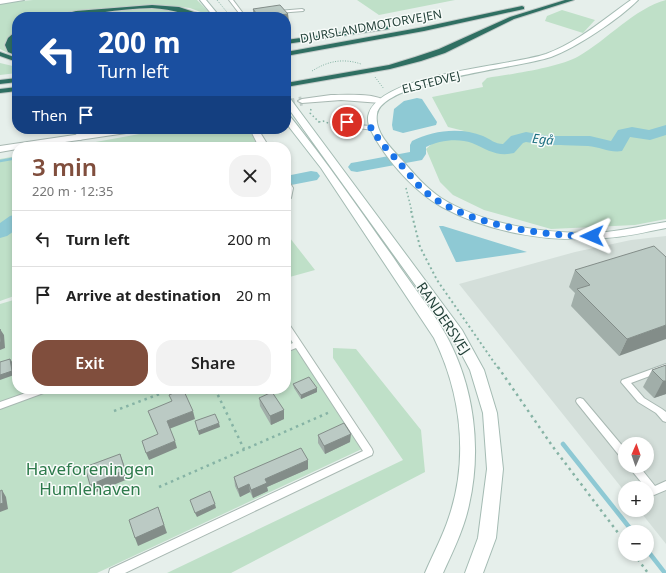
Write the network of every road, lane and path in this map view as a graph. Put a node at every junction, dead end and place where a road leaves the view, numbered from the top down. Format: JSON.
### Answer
{"nodes":[{"id":1,"x":21,"y":0,"type":"edge"},
{"id":2,"x":203,"y":0,"type":"edge"},
{"id":3,"x":212,"y":0,"type":"edge"},
{"id":4,"x":217,"y":0,"type":"edge"},
{"id":5,"x":231,"y":0,"type":"edge"},
{"id":6,"x":553,"y":0,"type":"edge"},
{"id":7,"x":571,"y":0,"type":"edge"},
{"id":8,"x":635,"y":0,"type":"edge"},
{"id":9,"x":0,"y":2,"type":"edge"},
{"id":10,"x":499,"y":5,"type":"dead end"},
{"id":11,"x":302,"y":10,"type":"dead end"},
{"id":12,"x":91,"y":12,"type":"edge"},
{"id":13,"x":190,"y":12,"type":"edge"},
{"id":14,"x":213,"y":12,"type":"edge"},
{"id":15,"x":221,"y":12,"type":"edge"},
{"id":16,"x":227,"y":12,"type":"edge"},
{"id":17,"x":240,"y":12,"type":"edge"},
{"id":18,"x":281,"y":12,"type":"edge"},
{"id":19,"x":442,"y":17,"type":"dead end"},
{"id":20,"x":407,"y":24,"type":"dead end"},
{"id":21,"x":12,"y":37,"type":"edge"},
{"id":22,"x":291,"y":43,"type":"edge"},
{"id":23,"x":12,"y":51,"type":"edge"},
{"id":24,"x":291,"y":53,"type":"edge"},
{"id":25,"x":0,"y":54,"type":"edge"},
{"id":26,"x":12,"y":58,"type":"edge"},
{"id":27,"x":362,"y":64,"type":"dead end"},
{"id":28,"x":306,"y":74,"type":"dead end"},
{"id":29,"x":12,"y":81,"type":"edge"},
{"id":30,"x":0,"y":82,"type":"edge"},
{"id":31,"x":291,"y":84,"type":"edge"},
{"id":32,"x":12,"y":90,"type":"edge"},
{"id":33,"x":0,"y":91,"type":"edge"},
{"id":34,"x":302,"y":101,"type":"tunnel mouth"},
{"id":35,"x":381,"y":101,"type":"junction"},
{"id":36,"x":291,"y":106,"type":"edge"},
{"id":37,"x":310,"y":112,"type":"dead end"},
{"id":38,"x":316,"y":122,"type":"dead end"},
{"id":39,"x":347,"y":122,"type":"dead end"},
{"id":40,"x":291,"y":123,"type":"edge"},
{"id":41,"x":373,"y":128,"type":"junction"},
{"id":42,"x":74,"y":134,"type":"edge"},
{"id":43,"x":37,"y":142,"type":"edge"},
{"id":44,"x":12,"y":147,"type":"edge"},
{"id":45,"x":0,"y":150,"type":"edge"},
{"id":46,"x":404,"y":183,"type":"dead end"},
{"id":47,"x":666,"y":225,"type":"edge"},
{"id":48,"x":291,"y":334,"type":"edge"},
{"id":49,"x":298,"y":344,"type":"junction"},
{"id":50,"x":291,"y":347,"type":"edge"},
{"id":51,"x":666,"y":367,"type":"edge"},
{"id":52,"x":32,"y":394,"type":"edge"},
{"id":53,"x":160,"y":394,"type":"edge"},
{"id":54,"x":217,"y":394,"type":"edge"},
{"id":55,"x":580,"y":401,"type":"dead end"},
{"id":56,"x":0,"y":406,"type":"edge"},
{"id":57,"x":340,"y":407,"type":"junction"},
{"id":58,"x":114,"y":411,"type":"dead end"},
{"id":59,"x":666,"y":418,"type":"edge"},
{"id":60,"x":618,"y":447,"type":"edge"},
{"id":61,"x":244,"y":449,"type":"junction"},
{"id":62,"x":639,"y":473,"type":"edge"},
{"id":63,"x":666,"y":485,"type":"edge"},
{"id":64,"x":159,"y":487,"type":"dead end"},
{"id":65,"x":618,"y":533,"type":"edge"},
{"id":66,"x":639,"y":561,"type":"edge"},
{"id":67,"x":114,"y":573,"type":"edge"},
{"id":68,"x":434,"y":573,"type":"edge"},
{"id":69,"x":474,"y":573,"type":"edge"},
{"id":70,"x":648,"y":573,"type":"edge"}],
"edges":[{"from":1,"to":9,"type":"street"},
{"from":2,"to":14,"type":"street"},
{"from":3,"to":15,"type":"street"},
{"from":4,"to":16,"type":"path"},
{"from":5,"to":17,"type":"lane"},
{"from":6,"to":24,"type":"highway","name":"DJURSLANDMOTORVEJEN"},
{"from":7,"to":31,"type":"highway"},
{"from":8,"to":35,"type":"street","name":"ELSTEDVEJ"},
{"from":10,"to":19,"type":"highway","name":"DJURSLANDMOTORVEJEN"},
{"from":11,"to":18,"type":"lane"},
{"from":12,"to":13,"type":"highway"},
{"from":20,"to":22,"type":"highway","name":"DJURSLANDMOTORVEJEN"},
{"from":21,"to":23,"type":"highway"},
{"from":25,"to":26,"type":"highway"},
{"from":27,"to":28,"type":"path"},
{"from":29,"to":30,"type":"highway"},
{"from":32,"to":33,"type":"highway"},
{"from":34,"to":35,"type":"street"},
{"from":35,"to":41,"type":"street"},
{"from":36,"to":69,"type":"street","name":"RANDERSVEJ"},
{"from":37,"to":38,"type":"path"},
{"from":39,"to":41,"type":"lane"},
{"from":40,"to":68,"type":"street","name":"RANDERSVEJ"},
{"from":41,"to":47,"type":"street"},
{"from":42,"to":43,"type":"street"},
{"from":44,"to":45,"type":"street"},
{"from":46,"to":65,"type":"path"},
{"from":48,"to":49,"type":"lane"},
{"from":49,"to":50,"type":"lane"},
{"from":49,"to":57,"type":"lane"},
{"from":51,"to":59,"type":"lane"},
{"from":52,"to":56,"type":"lane"},
{"from":53,"to":58,"type":"path"},
{"from":54,"to":61,"type":"path"},
{"from":55,"to":60,"type":"lane"},
{"from":57,"to":61,"type":"path"},
{"from":57,"to":67,"type":"lane"},
{"from":61,"to":64,"type":"path"},
{"from":62,"to":63,"type":"lane"},
{"from":66,"to":70,"type":"path"}]}
